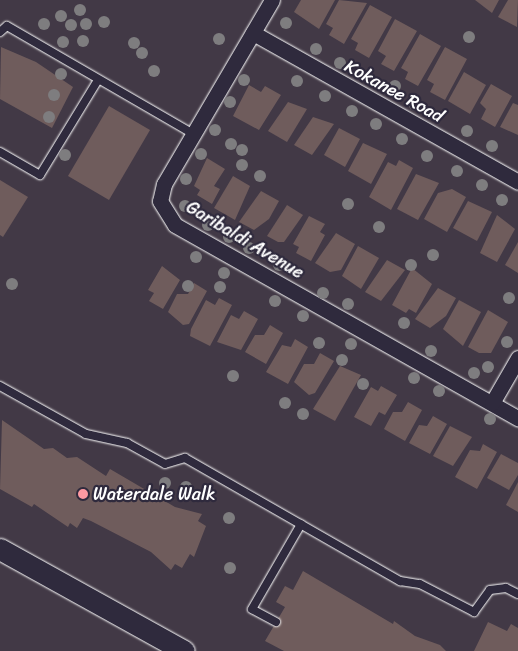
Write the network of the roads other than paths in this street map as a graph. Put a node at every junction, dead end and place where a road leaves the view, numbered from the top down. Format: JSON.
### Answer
{"nodes":[{"id":1,"x":272,"y":0,"type":"edge"},
{"id":2,"x":0,"y":32,"type":"edge"},
{"id":3,"x":253,"y":33,"type":"junction"},
{"id":4,"x":98,"y":80,"type":"junction"},
{"id":5,"x":192,"y":134,"type":"junction"},
{"id":6,"x":0,"y":152,"type":"edge"},
{"id":7,"x":518,"y":182,"type":"edge"},
{"id":8,"x":518,"y":358,"type":"edge"},
{"id":9,"x":0,"y":386,"type":"edge"},
{"id":10,"x":492,"y":403,"type":"junction"},
{"id":11,"x":518,"y":418,"type":"edge"},
{"id":12,"x":301,"y":524,"type":"junction"},
{"id":13,"x":0,"y":549,"type":"edge"},
{"id":14,"x":518,"y":594,"type":"edge"},
{"id":15,"x":276,"y":622,"type":"dead end"},
{"id":16,"x":184,"y":651,"type":"edge"}],
"edges":[{"from":1,"to":3,"type":"street","name":"Garibaldi Avenue"},
{"from":2,"to":4,"type":"lane"},
{"from":3,"to":5,"type":"street","name":"Garibaldi Avenue"},
{"from":3,"to":7,"type":"street","name":"Kokanee Road"},
{"from":4,"to":5,"type":"lane"},
{"from":4,"to":6,"type":"lane"},
{"from":5,"to":10,"type":"street","name":"Garibaldi Avenue"},
{"from":8,"to":10,"type":"street"},
{"from":9,"to":12,"type":"lane"},
{"from":10,"to":11,"type":"street","name":"Garibaldi Avenue"},
{"from":12,"to":14,"type":"lane"},
{"from":12,"to":15,"type":"lane"},
{"from":13,"to":16,"type":"main road"}]}
